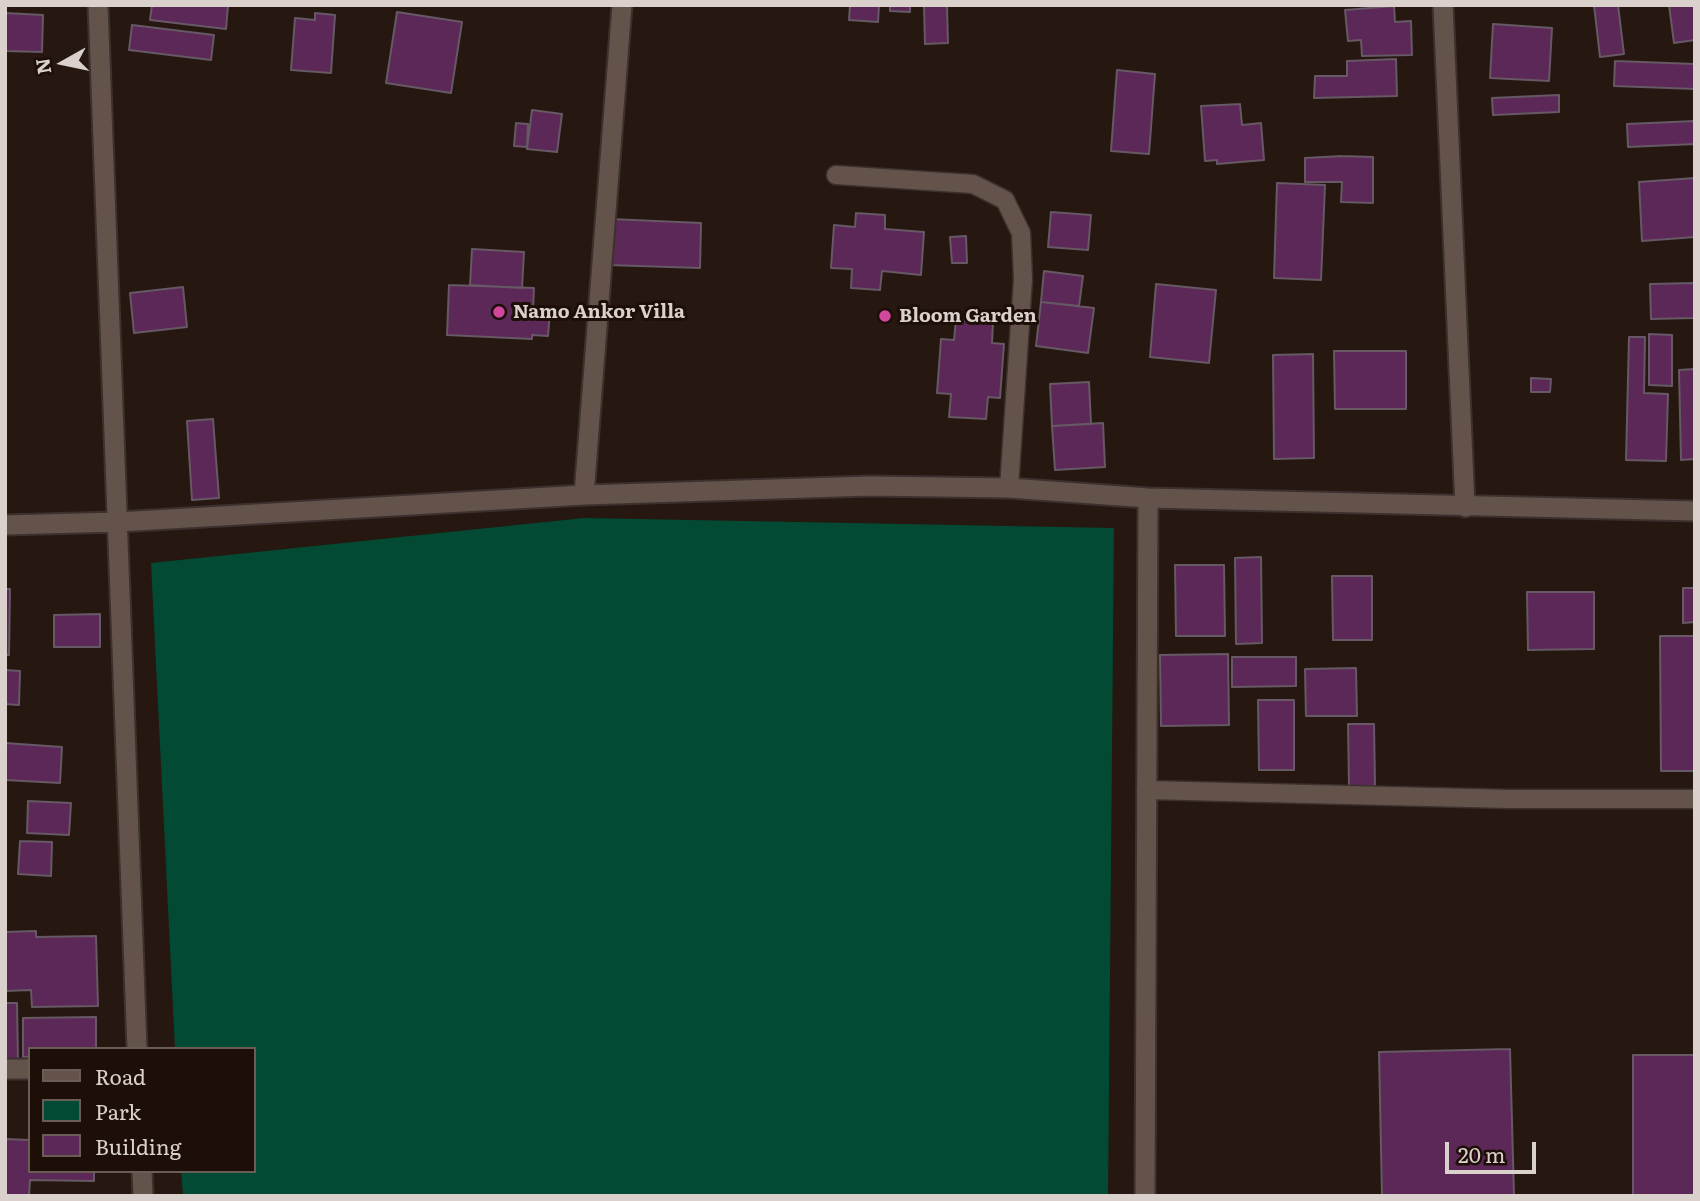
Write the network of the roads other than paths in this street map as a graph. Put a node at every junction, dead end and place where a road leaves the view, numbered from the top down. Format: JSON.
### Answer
{"nodes":[{"id":1,"x":98,"y":5,"type":"edge"},
{"id":2,"x":622,"y":5,"type":"edge"},
{"id":3,"x":1443,"y":5,"type":"edge"},
{"id":4,"x":836,"y":175,"type":"dead end"},
{"id":5,"x":1009,"y":488,"type":"junction"},
{"id":6,"x":584,"y":495,"type":"junction"},
{"id":7,"x":1148,"y":498,"type":"junction"},
{"id":8,"x":1465,"y":507,"type":"junction"},
{"id":9,"x":1695,"y":511,"type":"edge"},
{"id":10,"x":118,"y":522,"type":"junction"},
{"id":11,"x":5,"y":526,"type":"edge"},
{"id":12,"x":1146,"y":790,"type":"junction"},
{"id":13,"x":1695,"y":799,"type":"edge"},
{"id":14,"x":137,"y":1047,"type":"edge"},
{"id":15,"x":5,"y":1069,"type":"edge"},
{"id":16,"x":28,"y":1069,"type":"edge"},
{"id":17,"x":142,"y":1173,"type":"edge"},
{"id":18,"x":143,"y":1196,"type":"edge"},
{"id":19,"x":1145,"y":1196,"type":"edge"}],
"edges":[{"from":1,"to":10,"type":"street"},
{"from":2,"to":6,"type":"street"},
{"from":3,"to":8,"type":"street"},
{"from":4,"to":5,"type":"lane"},
{"from":5,"to":6,"type":"street"},
{"from":5,"to":7,"type":"street"},
{"from":6,"to":10,"type":"street"},
{"from":7,"to":8,"type":"street"},
{"from":7,"to":12,"type":"street"},
{"from":8,"to":9,"type":"street"},
{"from":10,"to":11,"type":"street"},
{"from":10,"to":14,"type":"street"},
{"from":12,"to":13,"type":"lane"},
{"from":12,"to":19,"type":"street"},
{"from":15,"to":16,"type":"street"},
{"from":17,"to":18,"type":"street"}]}
